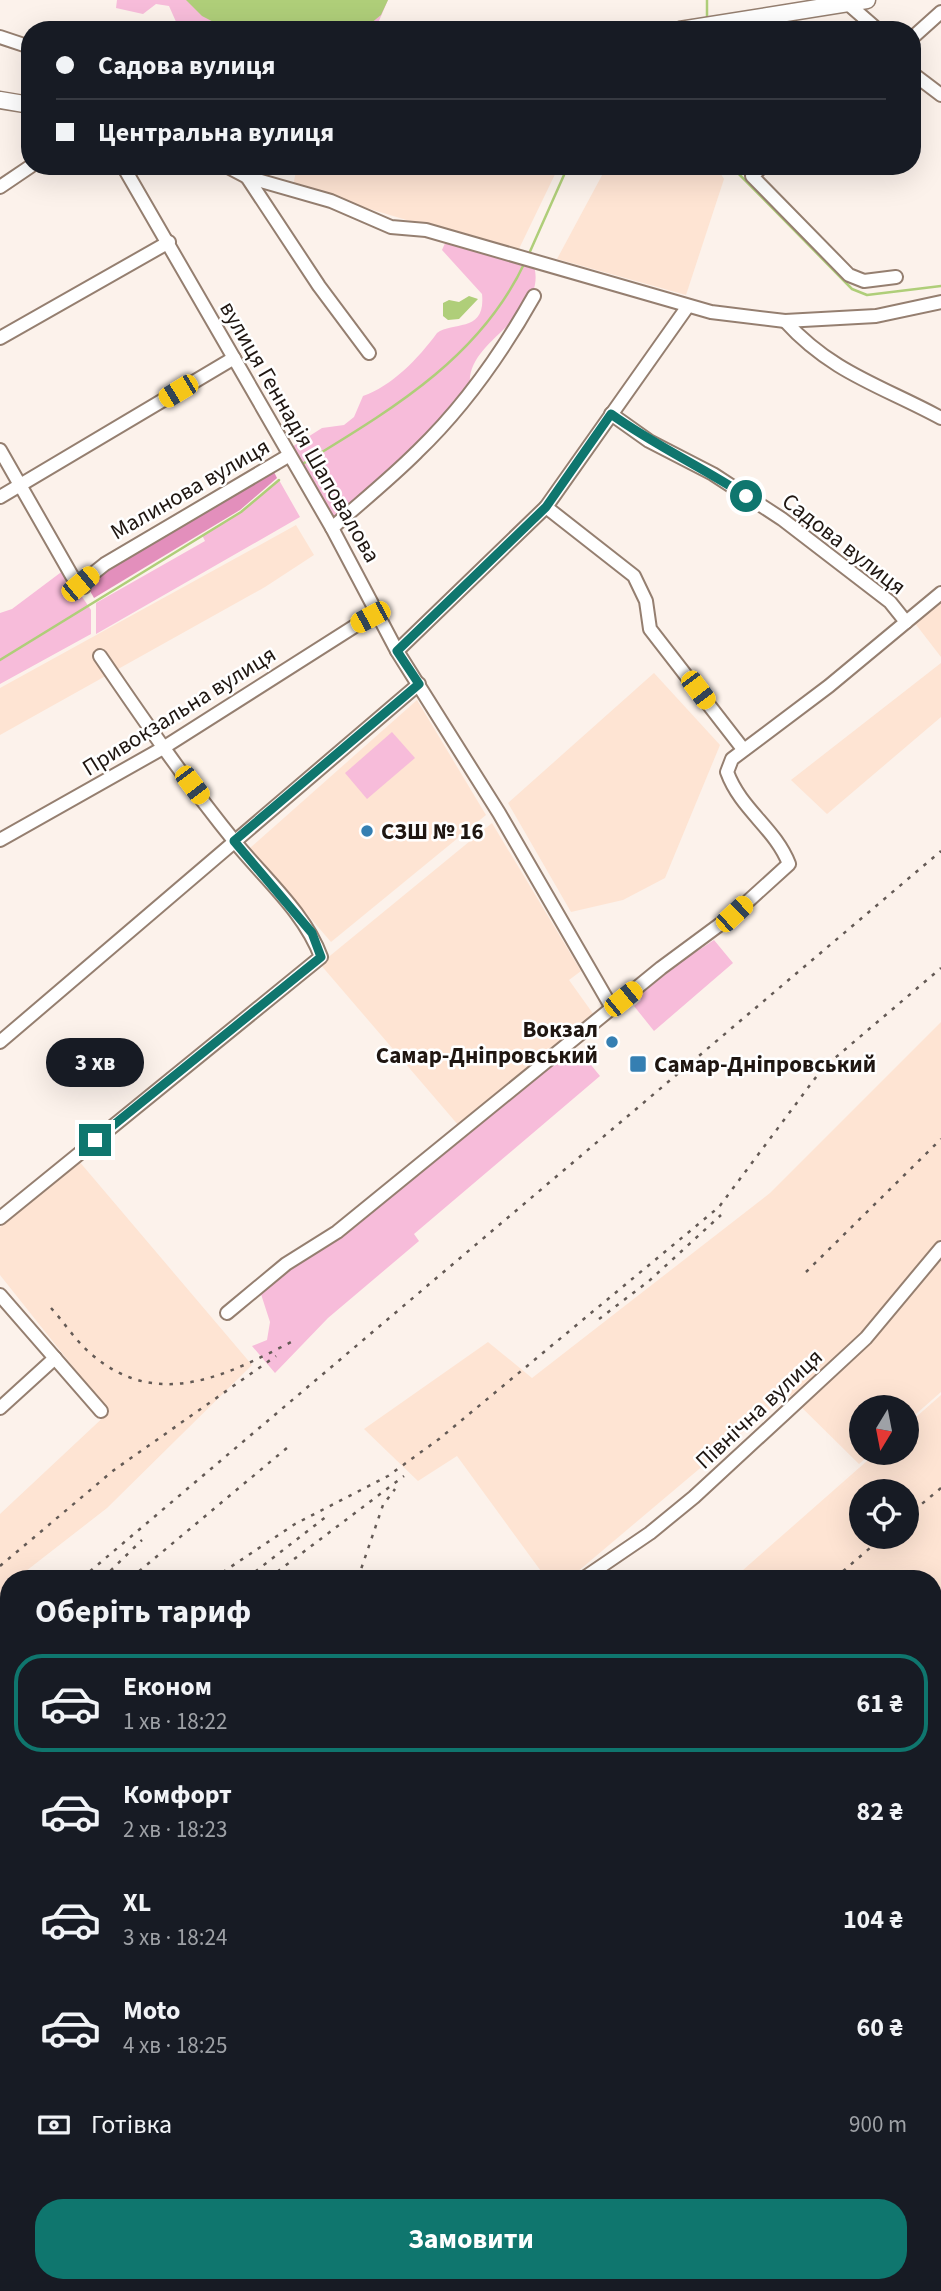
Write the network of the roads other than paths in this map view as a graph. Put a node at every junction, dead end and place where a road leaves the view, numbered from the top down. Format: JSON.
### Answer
{"nodes":[{"id":1,"x":867,"y":0,"type":"edge"},
{"id":2,"x":847,"y":3,"type":"junction"},
{"id":3,"x":941,"y":12,"type":"edge"},
{"id":4,"x":737,"y":21,"type":"edge"},
{"id":5,"x":868,"y":21,"type":"edge"},
{"id":6,"x":921,"y":30,"type":"edge"},
{"id":7,"x":0,"y":37,"type":"edge"},
{"id":8,"x":21,"y":44,"type":"edge"},
{"id":9,"x":921,"y":80,"type":"edge"},
{"id":10,"x":941,"y":95,"type":"edge"},
{"id":11,"x":0,"y":100,"type":"edge"},
{"id":12,"x":21,"y":104,"type":"edge"},
{"id":13,"x":21,"y":173,"type":"edge"},
{"id":14,"x":128,"y":175,"type":"edge"},
{"id":15,"x":243,"y":175,"type":"edge"},
{"id":16,"x":753,"y":175,"type":"edge"},
{"id":17,"x":247,"y":177,"type":"junction"},
{"id":18,"x":0,"y":187,"type":"edge"},
{"id":19,"x":169,"y":242,"type":"junction"},
{"id":20,"x":896,"y":277,"type":"dead end"},
{"id":21,"x":534,"y":296,"type":"dead end"},
{"id":22,"x":941,"y":302,"type":"edge"},
{"id":23,"x":688,"y":306,"type":"junction"},
{"id":24,"x":785,"y":321,"type":"junction"},
{"id":25,"x":0,"y":338,"type":"edge"},
{"id":26,"x":369,"y":353,"type":"dead end"},
{"id":27,"x":234,"y":358,"type":"junction"},
{"id":28,"x":611,"y":414,"type":"junction"},
{"id":29,"x":941,"y":418,"type":"edge"},
{"id":30,"x":0,"y":450,"type":"edge"},
{"id":31,"x":287,"y":455,"type":"junction"},
{"id":32,"x":22,"y":485,"type":"junction"},
{"id":33,"x":0,"y":497,"type":"edge"},
{"id":34,"x":546,"y":507,"type":"junction"},
{"id":35,"x":332,"y":528,"type":"junction"},
{"id":36,"x":941,"y":593,"type":"edge"},
{"id":37,"x":377,"y":612,"type":"junction"},
{"id":38,"x":906,"y":622,"type":"junction"},
{"id":39,"x":397,"y":651,"type":"junction"},
{"id":40,"x":100,"y":656,"type":"dead end"},
{"id":41,"x":419,"y":684,"type":"junction"},
{"id":42,"x":163,"y":748,"type":"junction"},
{"id":43,"x":743,"y":748,"type":"junction"},
{"id":44,"x":0,"y":840,"type":"edge"},
{"id":45,"x":234,"y":841,"type":"junction"},
{"id":46,"x":612,"y":1008,"type":"junction"},
{"id":47,"x":0,"y":1042,"type":"edge"},
{"id":48,"x":0,"y":1218,"type":"edge"},
{"id":49,"x":941,"y":1248,"type":"edge"},
{"id":50,"x":0,"y":1295,"type":"edge"},
{"id":51,"x":227,"y":1313,"type":"dead end"},
{"id":52,"x":55,"y":1358,"type":"junction"},
{"id":53,"x":0,"y":1408,"type":"edge"},
{"id":54,"x":101,"y":1411,"type":"dead end"},
{"id":55,"x":596,"y":1570,"type":"edge"}],
"edges":[{"from":1,"to":2,"type":"main road"},
{"from":2,"to":4,"type":"main road"},
{"from":2,"to":5,"type":"street"},
{"from":3,"to":6,"type":"street"},
{"from":7,"to":8,"type":"street"},
{"from":9,"to":10,"type":"street"},
{"from":11,"to":12,"type":"main road"},
{"from":13,"to":18,"type":"street"},
{"from":14,"to":19,"type":"street","name":"вулиця Геннадія Шаповалова"},
{"from":15,"to":17,"type":"street"},
{"from":16,"to":20,"type":"street"},
{"from":17,"to":23,"type":"street"},
{"from":17,"to":26,"type":"street"},
{"from":19,"to":25,"type":"street"},
{"from":19,"to":27,"type":"street","name":"вулиця Геннадія Шаповалова"},
{"from":21,"to":35,"type":"street"},
{"from":22,"to":24,"type":"street"},
{"from":23,"to":24,"type":"street"},
{"from":23,"to":28,"type":"street"},
{"from":24,"to":29,"type":"street"},
{"from":27,"to":31,"type":"street","name":"вулиця Геннадія Шаповалова"},
{"from":27,"to":32,"type":"street"},
{"from":28,"to":34,"type":"street"},
{"from":28,"to":38,"type":"street","name":"Садова вулиця"},
{"from":30,"to":32,"type":"street"},
{"from":31,"to":32,"type":"street","name":"Малинова вулиця"},
{"from":31,"to":35,"type":"street","name":"вулиця Геннадія Шаповалова"},
{"from":32,"to":33,"type":"street"},
{"from":34,"to":39,"type":"street"},
{"from":34,"to":43,"type":"street"},
{"from":35,"to":37,"type":"street","name":"вулиця Геннадія Шаповалова"},
{"from":36,"to":38,"type":"street"},
{"from":37,"to":39,"type":"street","name":"вулиця Геннадія Шаповалова"},
{"from":37,"to":42,"type":"street","name":"Привокзальна вулиця"},
{"from":38,"to":43,"type":"street"},
{"from":39,"to":41,"type":"street","name":"вулиця Геннадія Шаповалова"},
{"from":40,"to":42,"type":"street"},
{"from":41,"to":45,"type":"street"},
{"from":41,"to":46,"type":"street","name":"вулиця Геннадія Шаповалова"},
{"from":42,"to":44,"type":"street","name":"Привокзальна вулиця"},
{"from":42,"to":45,"type":"street"},
{"from":43,"to":46,"type":"street"},
{"from":45,"to":47,"type":"street"},
{"from":45,"to":48,"type":"street"},
{"from":46,"to":51,"type":"street"},
{"from":49,"to":55,"type":"street","name":"Північна вулиця"},
{"from":50,"to":52,"type":"street"},
{"from":52,"to":53,"type":"street"},
{"from":52,"to":54,"type":"street"}]}
